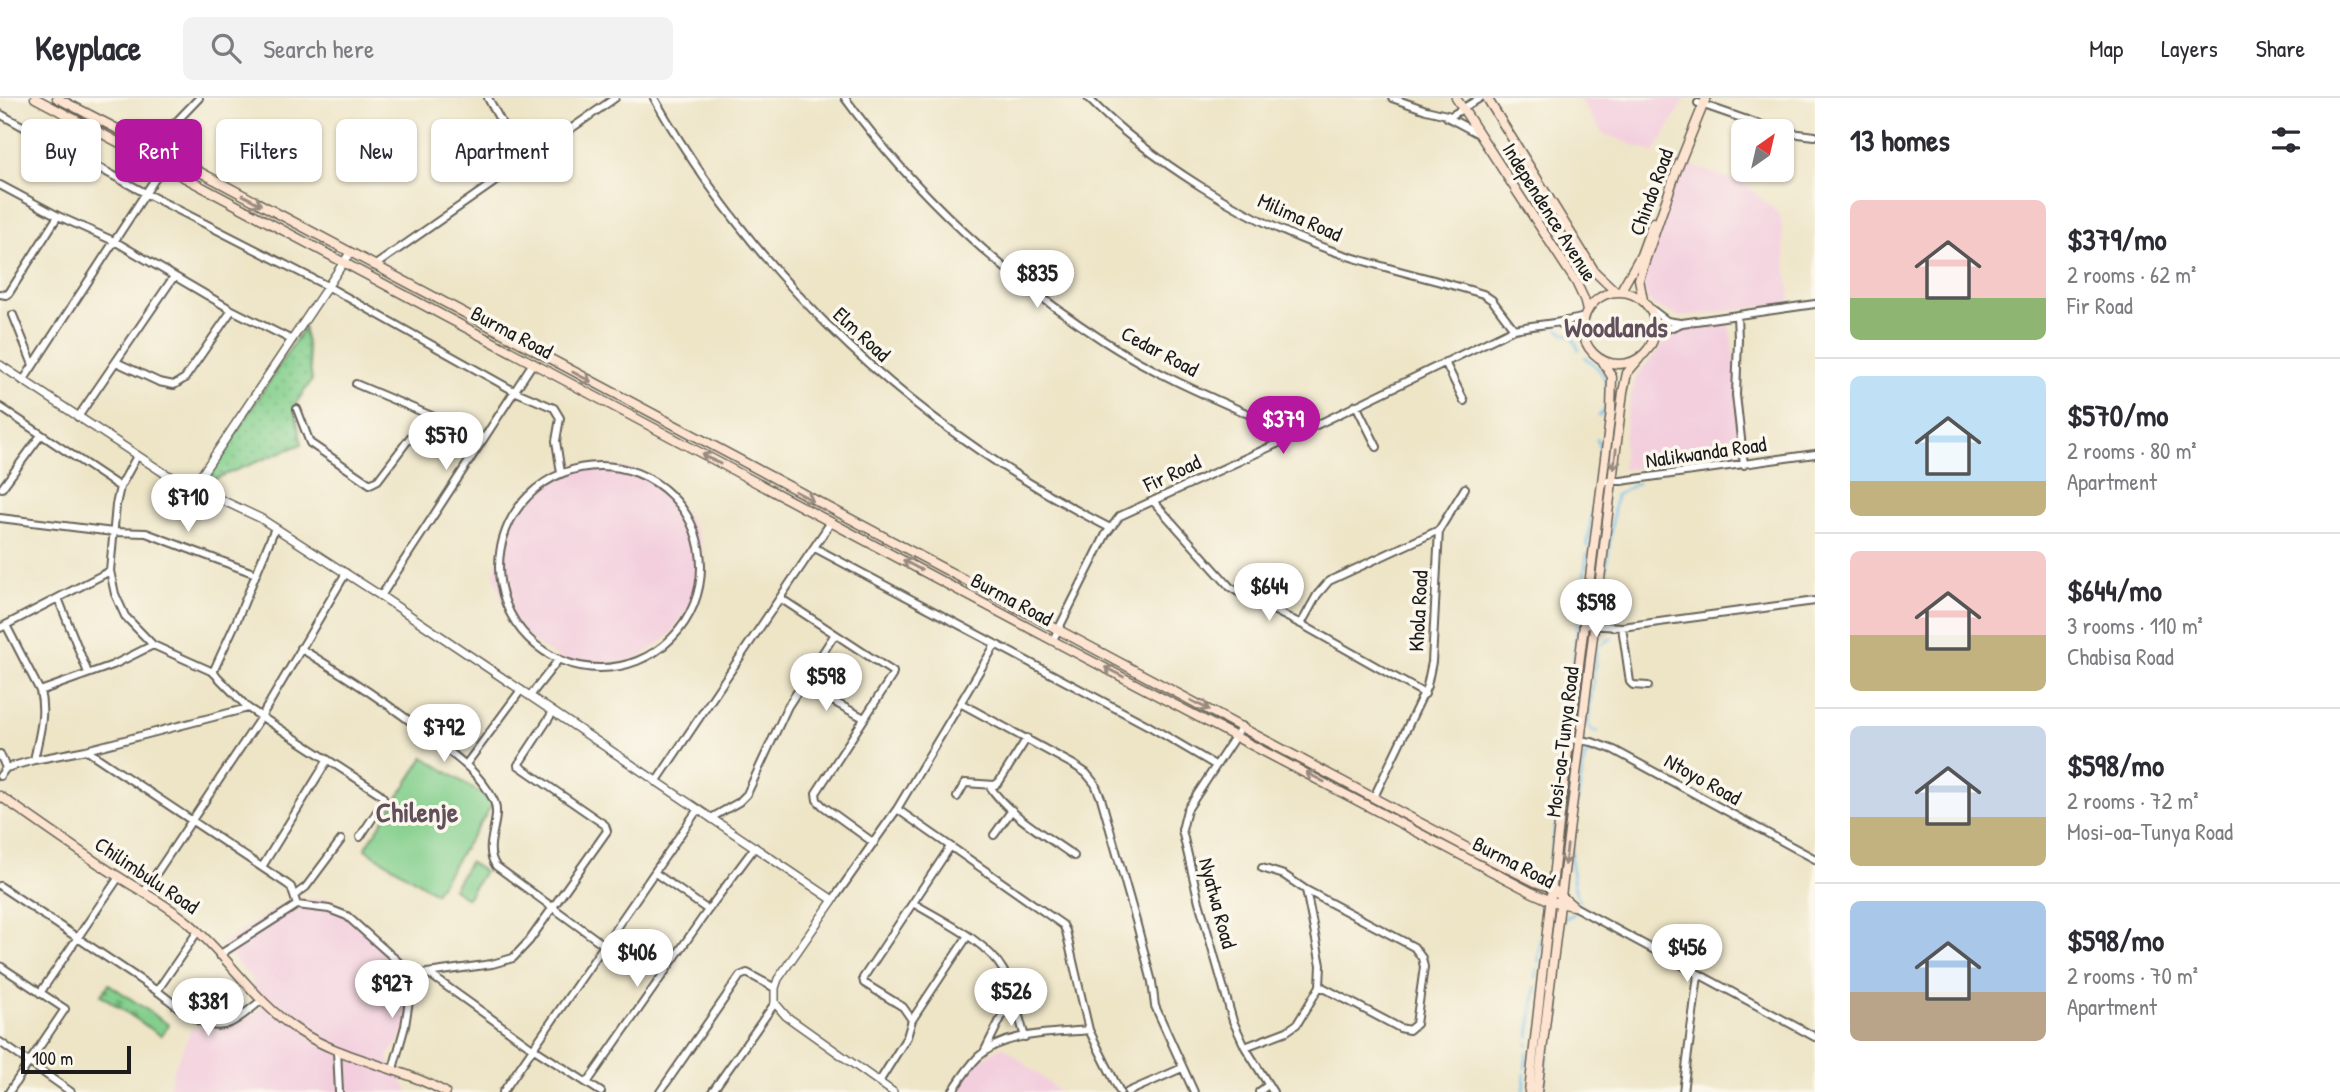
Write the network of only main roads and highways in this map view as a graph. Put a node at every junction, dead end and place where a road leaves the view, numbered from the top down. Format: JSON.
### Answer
{"nodes":[{"id":1,"x":35,"y":98,"type":"edge"},
{"id":2,"x":57,"y":98,"type":"edge"},
{"id":3,"x":1456,"y":98,"type":"edge"},
{"id":4,"x":1487,"y":98,"type":"edge"},
{"id":5,"x":1702,"y":101,"type":"edge"},
{"id":6,"x":1618,"y":292,"type":"junction"},
{"id":7,"x":1643,"y":300,"type":"junction"},
{"id":8,"x":1586,"y":314,"type":"junction"},
{"id":9,"x":1639,"y":359,"type":"junction"},
{"id":10,"x":1603,"y":362,"type":"junction"},
{"id":11,"x":1,"y":799,"type":"edge"},
{"id":12,"x":1552,"y":888,"type":"junction"},
{"id":13,"x":1561,"y":894,"type":"junction"},
{"id":14,"x":1551,"y":901,"type":"junction"},
{"id":15,"x":1560,"y":904,"type":"junction"},
{"id":16,"x":445,"y":1092,"type":"edge"},
{"id":17,"x":1529,"y":1092,"type":"edge"},
{"id":18,"x":1537,"y":1092,"type":"edge"}],
"edges":[{"from":14,"to":1,"type":"main road","name":"Burma Road","one_way":true},
{"from":2,"to":12,"type":"main road","name":"Burma Road","one_way":true},
{"from":3,"to":8,"type":"main road","name":"Independence Avenue"},
{"from":4,"to":6,"type":"main road","name":"Independence Avenue"},
{"from":5,"to":6,"type":"main road","name":"Chindo Road"},
{"from":5,"to":7,"type":"main road","name":"Chindo Road"},
{"from":6,"to":7,"type":"main road"},
{"from":6,"to":8,"type":"main road"},
{"from":7,"to":9,"type":"main road"},
{"from":8,"to":10,"type":"main road"},
{"from":9,"to":10,"type":"main road"},
{"from":9,"to":13,"type":"main road","name":"Mosi-oa-Tunya Road","one_way":true},
{"from":10,"to":12,"type":"main road","name":"Mosi-oa-Tunya Road"},
{"from":11,"to":16,"type":"main road","name":"Chilimbulu Road"},
{"from":12,"to":13,"type":"main road","name":"Burma Road"},
{"from":12,"to":14,"type":"main road","name":"Mosi-oa-Tunya Road"},
{"from":13,"to":15,"type":"main road","name":"Mosi-oa-Tunya Road"},
{"from":13,"to":15,"type":"main road","name":"Burma Road"},
{"from":14,"to":15,"type":"main road","name":"Burma Road"},
{"from":14,"to":17,"type":"main road","name":"Mosi-oa-Tunya Road"},
{"from":15,"to":18,"type":"main road","name":"Mosi-oa-Tunya Road"}]}
